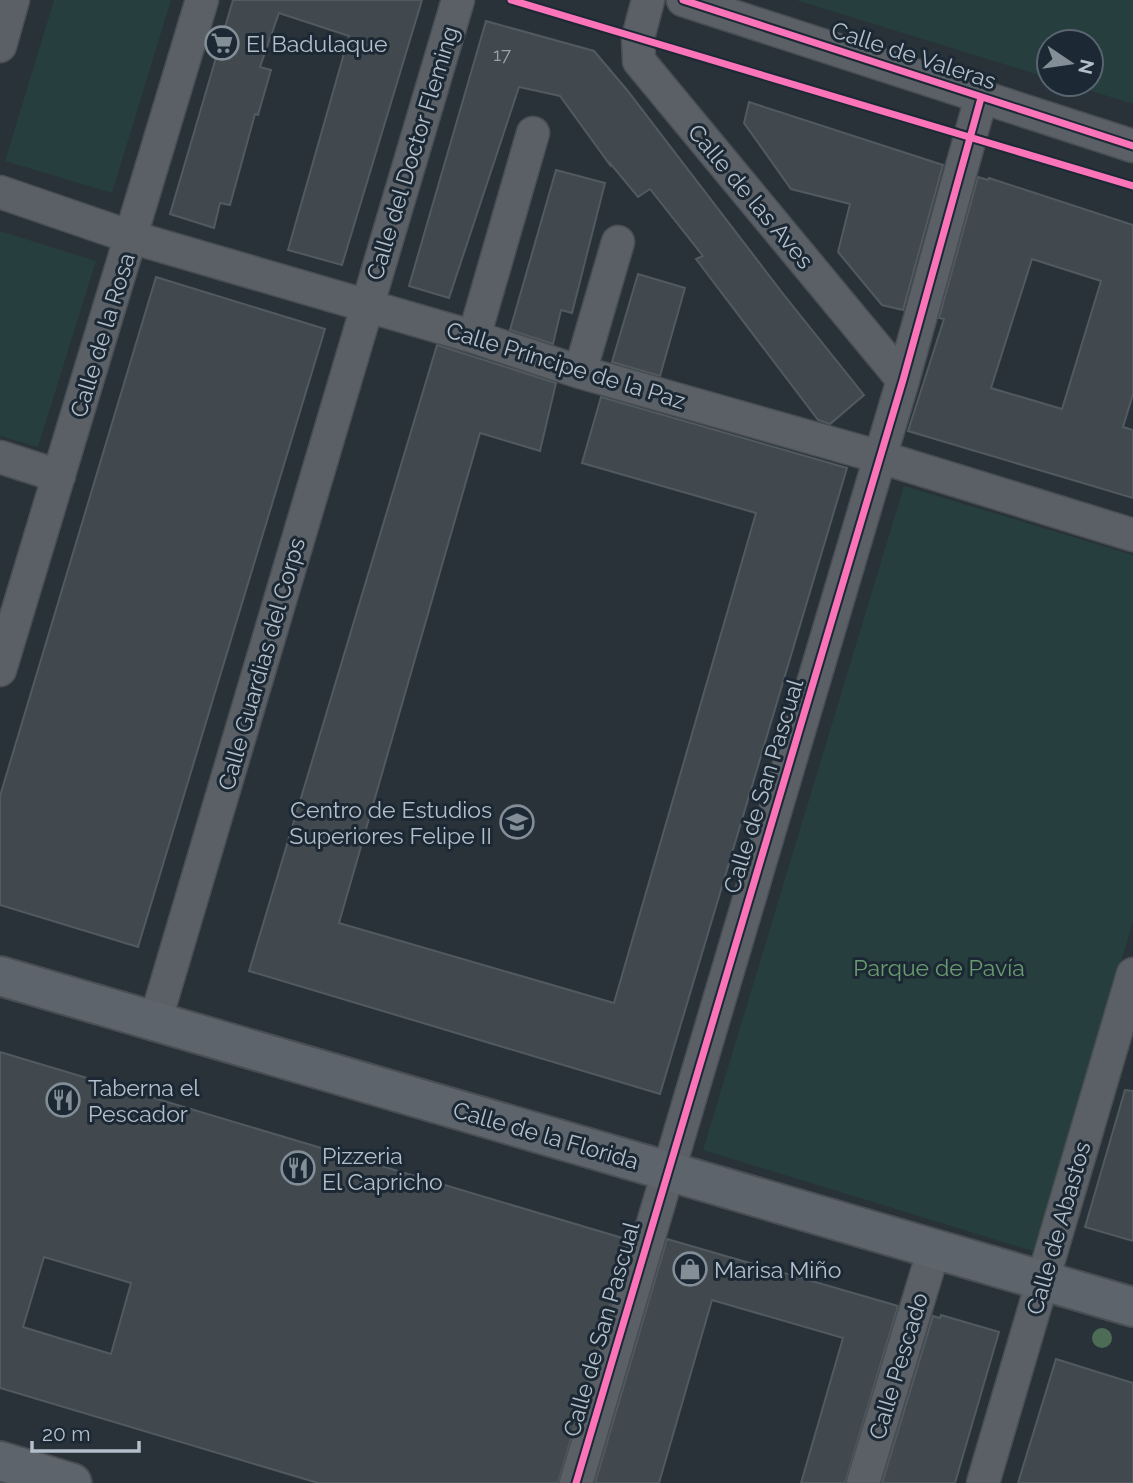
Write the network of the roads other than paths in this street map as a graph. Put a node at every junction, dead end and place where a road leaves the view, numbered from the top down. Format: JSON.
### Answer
{"nodes":[{"id":1,"x":13,"y":0,"type":"edge"},
{"id":2,"x":202,"y":0,"type":"edge"},
{"id":3,"x":458,"y":0,"type":"edge"},
{"id":4,"x":648,"y":0,"type":"edge"},
{"id":5,"x":683,"y":0,"type":"edge"},
{"id":6,"x":744,"y":9,"type":"edge"},
{"id":7,"x":0,"y":46,"type":"edge"},
{"id":8,"x":981,"y":97,"type":"junction"},
{"id":9,"x":533,"y":133,"type":"dead end"},
{"id":10,"x":1133,"y":146,"type":"edge"},
{"id":11,"x":0,"y":192,"type":"edge"},
{"id":12,"x":131,"y":237,"type":"junction"},
{"id":13,"x":618,"y":242,"type":"dead end"},
{"id":14,"x":366,"y":306,"type":"junction"},
{"id":15,"x":474,"y":337,"type":"junction"},
{"id":16,"x":580,"y":372,"type":"junction"},
{"id":17,"x":903,"y":380,"type":"junction"},
{"id":18,"x":0,"y":457,"type":"edge"},
{"id":19,"x":880,"y":457,"type":"junction"},
{"id":20,"x":59,"y":475,"type":"junction"},
{"id":21,"x":1133,"y":535,"type":"edge"},
{"id":22,"x":0,"y":670,"type":"edge"},
{"id":23,"x":1133,"y":974,"type":"edge"},
{"id":24,"x":0,"y":976,"type":"edge"},
{"id":25,"x":155,"y":1023,"type":"junction"},
{"id":26,"x":668,"y":1171,"type":"junction"},
{"id":27,"x":934,"y":1249,"type":"junction"},
{"id":28,"x":1043,"y":1280,"type":"junction"},
{"id":29,"x":1133,"y":1307,"type":"edge"},
{"id":30,"x":0,"y":1461,"type":"edge"},
{"id":31,"x":72,"y":1483,"type":"edge"},
{"id":32,"x":576,"y":1483,"type":"edge"},
{"id":33,"x":863,"y":1483,"type":"edge"},
{"id":34,"x":983,"y":1483,"type":"edge"}],
"edges":[{"from":1,"to":7,"type":"street"},
{"from":2,"to":12,"type":"street","name":"Calle de la Rosa"},
{"from":3,"to":14,"type":"street","name":"Calle del Doctor Fleming"},
{"from":4,"to":17,"type":"street","name":"Calle de las Aves"},
{"from":5,"to":6,"type":"street","name":"Calle de Valeras"},
{"from":6,"to":8,"type":"street","name":"Calle de Valeras"},
{"from":8,"to":10,"type":"street","name":"Calle de Valeras"},
{"from":8,"to":17,"type":"street","name":"Calle de San Pascual"},
{"from":9,"to":15,"type":"street"},
{"from":11,"to":12,"type":"street","name":"Calle Príncipe de la Paz"},
{"from":12,"to":14,"type":"street","name":"Calle Príncipe de la Paz"},
{"from":12,"to":20,"type":"street","name":"Calle de la Rosa"},
{"from":13,"to":16,"type":"street"},
{"from":14,"to":15,"type":"street","name":"Calle Príncipe de la Paz"},
{"from":14,"to":25,"type":"street","name":"Calle Guardias del Corps"},
{"from":15,"to":16,"type":"street","name":"Calle Príncipe de la Paz"},
{"from":16,"to":19,"type":"street","name":"Calle Príncipe de la Paz"},
{"from":17,"to":19,"type":"street","name":"Calle de San Pascual"},
{"from":18,"to":20,"type":"street"},
{"from":19,"to":21,"type":"street","name":"Calle Príncipe de la Paz"},
{"from":19,"to":26,"type":"street","name":"Calle de San Pascual"},
{"from":20,"to":22,"type":"street","name":"Calle de la Rosa"},
{"from":23,"to":28,"type":"street","name":"Calle de Abastos"},
{"from":24,"to":25,"type":"main road","name":"Calle de la Florida"},
{"from":25,"to":26,"type":"main road","name":"Calle de la Florida"},
{"from":26,"to":27,"type":"main road","name":"Calle de la Florida"},
{"from":26,"to":32,"type":"street","name":"Calle de San Pascual"},
{"from":27,"to":28,"type":"main road","name":"Calle de la Florida"},
{"from":27,"to":33,"type":"street","name":"Calle Pescado"},
{"from":28,"to":29,"type":"main road","name":"Calle de la Florida"},
{"from":28,"to":34,"type":"street","name":"Calle de Abastos"},
{"from":30,"to":31,"type":"main road"}]}
